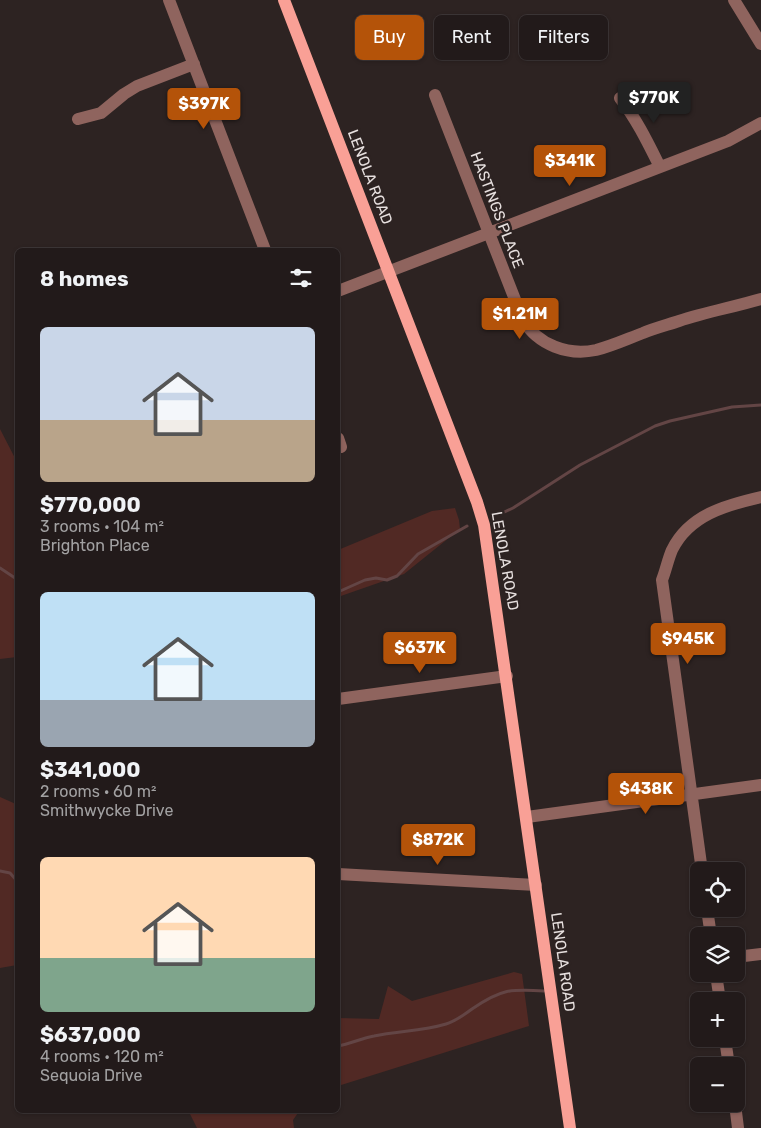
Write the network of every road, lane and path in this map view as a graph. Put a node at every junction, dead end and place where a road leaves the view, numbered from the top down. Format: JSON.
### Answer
{"nodes":[{"id":1,"x":169,"y":0,"type":"edge"},
{"id":2,"x":284,"y":0,"type":"edge"},
{"id":3,"x":734,"y":0,"type":"edge"},
{"id":4,"x":761,"y":44,"type":"edge"},
{"id":5,"x":194,"y":64,"type":"junction"},
{"id":6,"x":435,"y":95,"type":"dead end"},
{"id":7,"x":620,"y":98,"type":"dead end"},
{"id":8,"x":78,"y":119,"type":"dead end"},
{"id":9,"x":761,"y":123,"type":"edge"},
{"id":10,"x":660,"y":167,"type":"junction"},
{"id":11,"x":488,"y":234,"type":"junction"},
{"id":12,"x":264,"y":248,"type":"edge"},
{"id":13,"x":389,"y":272,"type":"junction"},
{"id":14,"x":340,"y":290,"type":"edge"},
{"id":15,"x":761,"y":299,"type":"edge"},
{"id":16,"x":761,"y":496,"type":"edge"},
{"id":17,"x":507,"y":676,"type":"junction"},
{"id":18,"x":340,"y":699,"type":"edge"},
{"id":19,"x":761,"y":785,"type":"edge"},
{"id":20,"x":692,"y":795,"type":"junction"},
{"id":21,"x":526,"y":817,"type":"junction"},
{"id":22,"x":701,"y":862,"type":"edge"},
{"id":23,"x":340,"y":874,"type":"edge"},
{"id":24,"x":536,"y":885,"type":"junction"},
{"id":25,"x":761,"y":954,"type":"edge"},
{"id":26,"x":745,"y":956,"type":"edge"},
{"id":27,"x":736,"y":1112,"type":"edge"},
{"id":28,"x":570,"y":1128,"type":"edge"},
{"id":29,"x":738,"y":1128,"type":"edge"}],
"edges":[{"from":1,"to":5,"type":"street"},
{"from":2,"to":13,"type":"main road","name":"LENOLA ROAD"},
{"from":3,"to":4,"type":"street"},
{"from":5,"to":8,"type":"street"},
{"from":5,"to":12,"type":"street"},
{"from":6,"to":11,"type":"street","name":"HASTINGS PLACE"},
{"from":7,"to":10,"type":"street"},
{"from":9,"to":10,"type":"street"},
{"from":10,"to":11,"type":"street"},
{"from":11,"to":13,"type":"street"},
{"from":11,"to":15,"type":"street","name":"HASTINGS PLACE"},
{"from":13,"to":14,"type":"street"},
{"from":13,"to":17,"type":"main road","name":"LENOLA ROAD"},
{"from":16,"to":20,"type":"street"},
{"from":17,"to":18,"type":"street"},
{"from":17,"to":21,"type":"main road","name":"LENOLA ROAD"},
{"from":19,"to":20,"type":"street"},
{"from":20,"to":21,"type":"street"},
{"from":20,"to":22,"type":"street"},
{"from":21,"to":24,"type":"main road","name":"LENOLA ROAD"},
{"from":23,"to":24,"type":"street"},
{"from":24,"to":28,"type":"main road","name":"LENOLA ROAD"},
{"from":25,"to":26,"type":"street"},
{"from":27,"to":29,"type":"street"}]}
